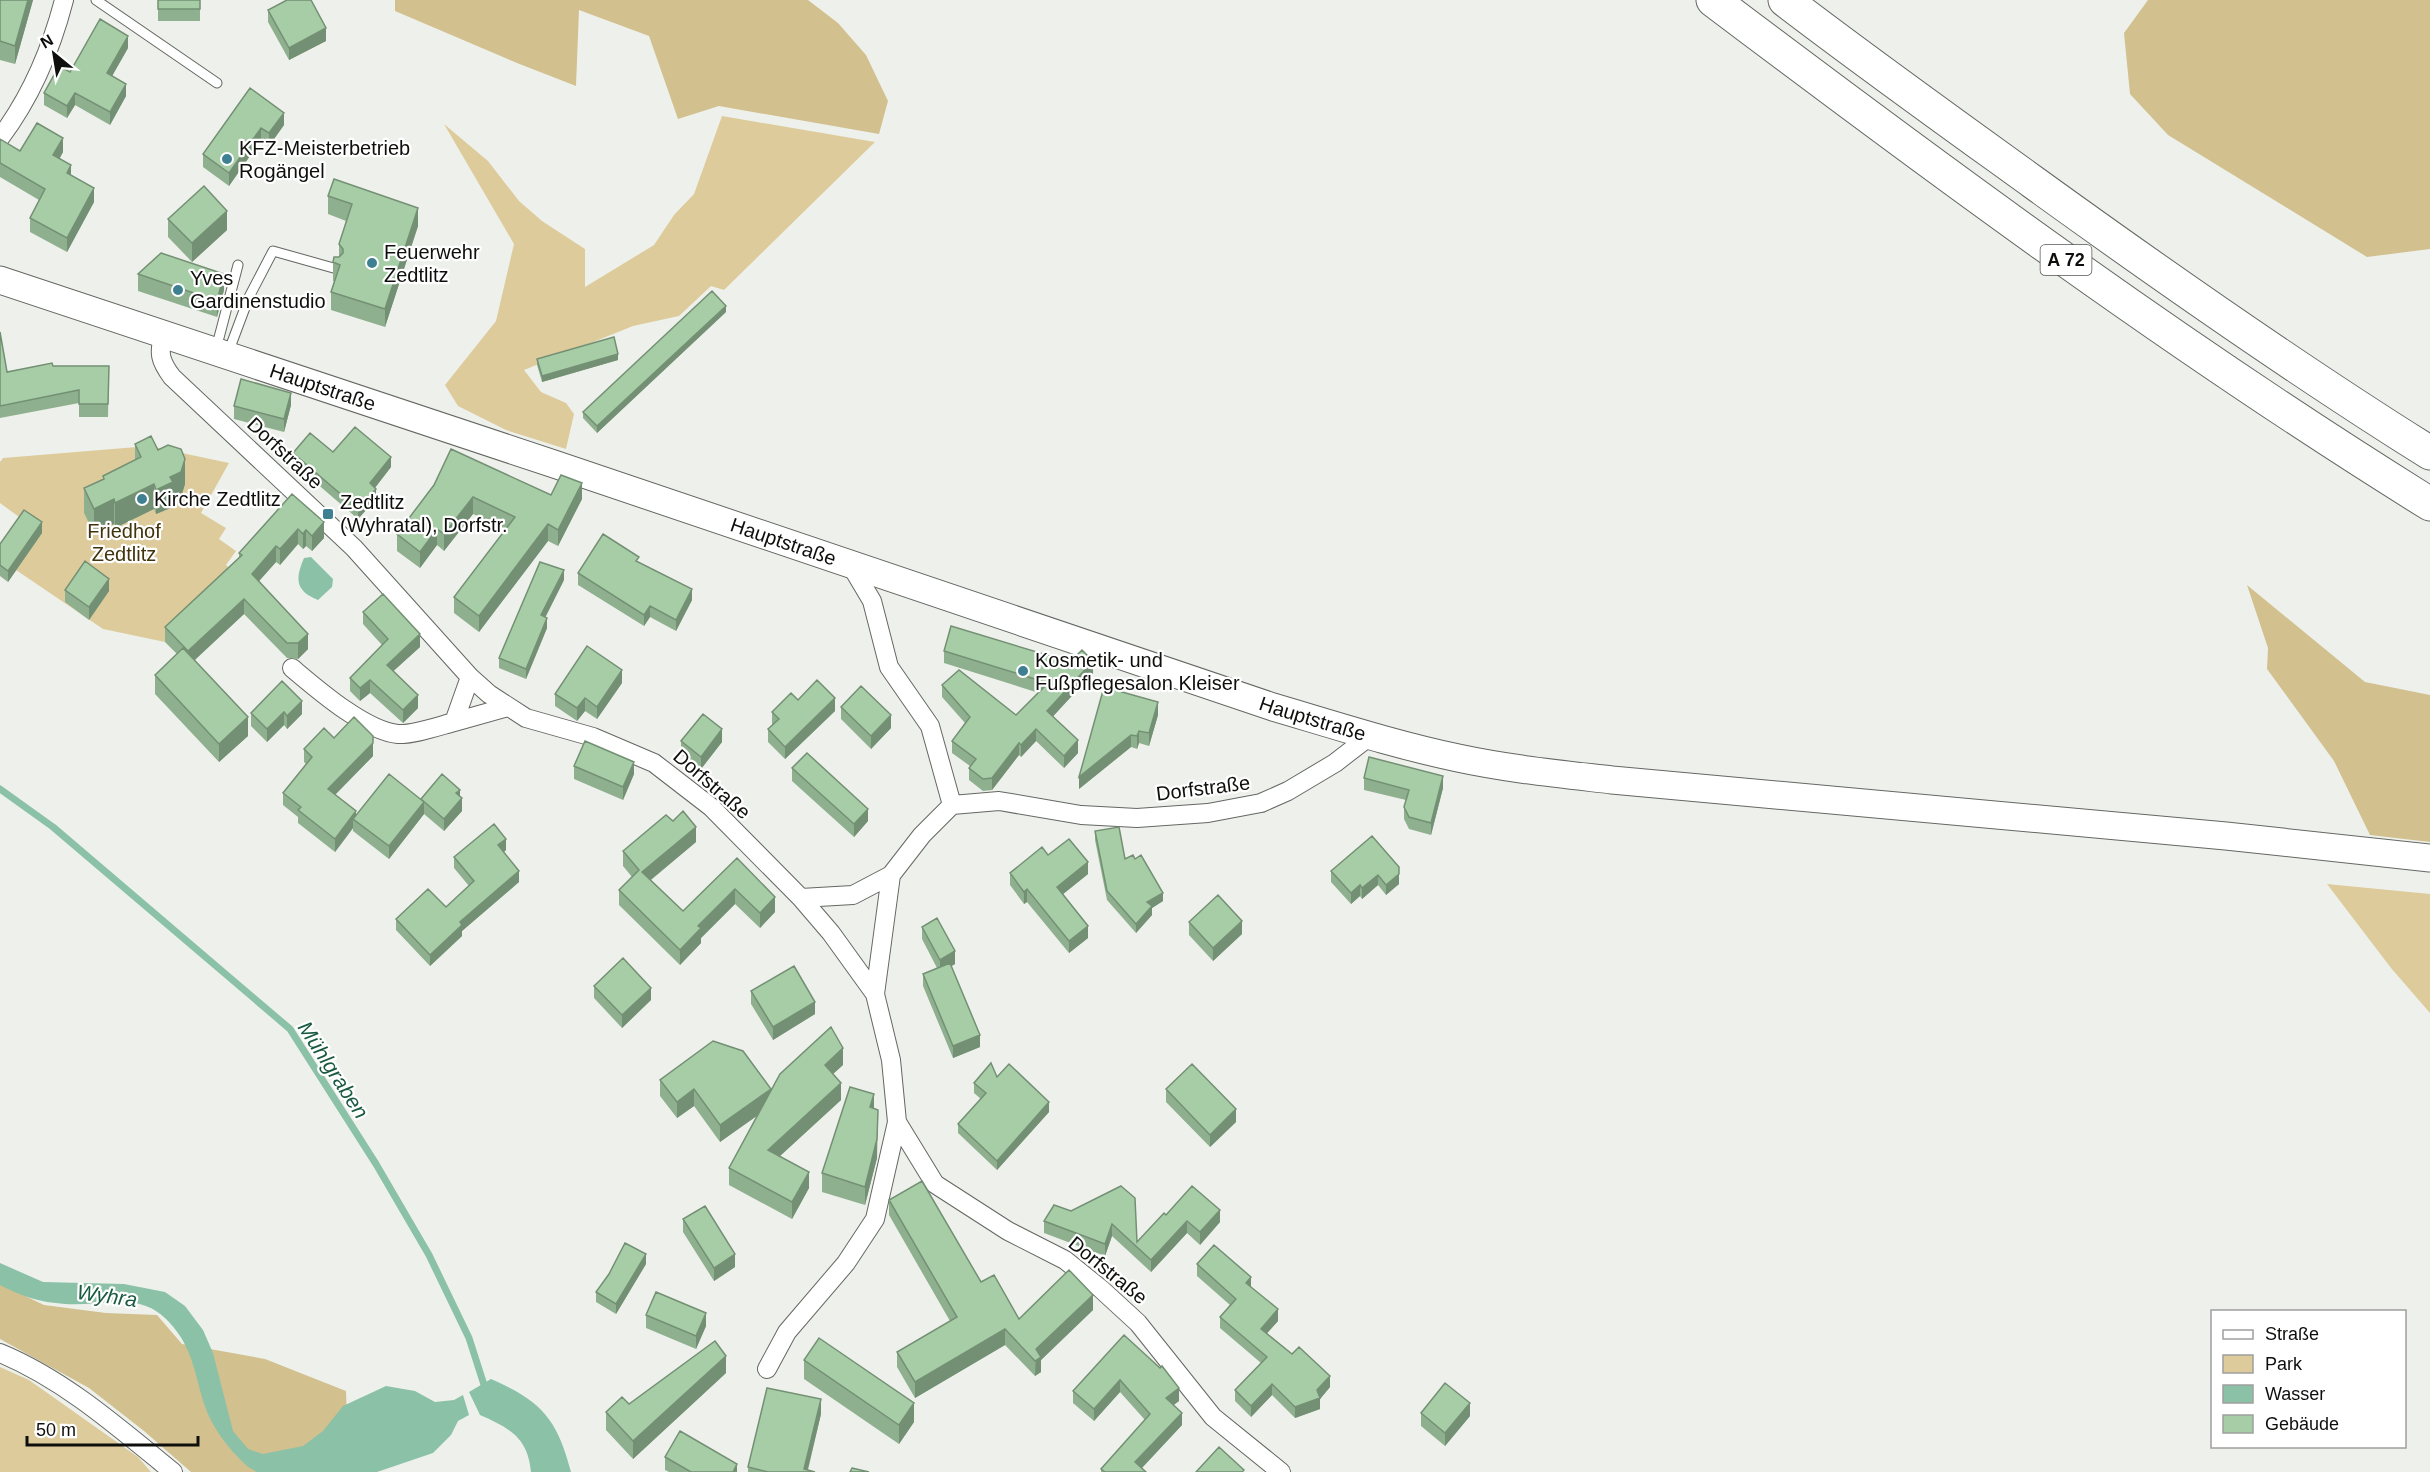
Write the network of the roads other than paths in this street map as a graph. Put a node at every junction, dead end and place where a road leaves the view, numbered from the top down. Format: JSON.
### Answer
{"nodes":[{"id":1,"x":64,"y":0,"type":"edge"},
{"id":2,"x":96,"y":0,"type":"edge"},
{"id":3,"x":1713,"y":0,"type":"edge"},
{"id":4,"x":1785,"y":0,"type":"edge"},
{"id":5,"x":217,"y":83,"type":"dead end"},
{"id":6,"x":0,"y":138,"type":"edge"},
{"id":7,"x":238,"y":265,"type":"dead end"},
{"id":8,"x":337,"y":269,"type":"edge"},
{"id":9,"x":0,"y":280,"type":"edge"},
{"id":10,"x":164,"y":334,"type":"junction"},
{"id":11,"x":221,"y":353,"type":"junction"},
{"id":12,"x":2430,"y":453,"type":"edge"},
{"id":13,"x":2430,"y":504,"type":"edge"},
{"id":14,"x":850,"y":564,"type":"junction"},
{"id":15,"x":292,"y":668,"type":"dead end"},
{"id":16,"x":470,"y":677,"type":"junction"},
{"id":17,"x":508,"y":707,"type":"junction"},
{"id":18,"x":454,"y":722,"type":"junction"},
{"id":19,"x":1370,"y":736,"type":"junction"},
{"id":20,"x":952,"y":805,"type":"junction"},
{"id":21,"x":2430,"y":858,"type":"edge"},
{"id":22,"x":891,"y":875,"type":"junction"},
{"id":23,"x":801,"y":898,"type":"junction"},
{"id":24,"x":875,"y":994,"type":"junction"},
{"id":25,"x":897,"y":1122,"type":"junction"},
{"id":26,"x":0,"y":1353,"type":"edge"},
{"id":27,"x":768,"y":1369,"type":"dead end"},
{"id":28,"x":173,"y":1472,"type":"edge"},
{"id":29,"x":1281,"y":1472,"type":"edge"}],
"edges":[{"from":1,"to":6,"type":"street"},
{"from":2,"to":5,"type":"lane"},
{"from":3,"to":13,"type":"highway","number":"A 72"},
{"from":4,"to":12,"type":"highway","number":"A 72"},
{"from":7,"to":11,"type":"lane"},
{"from":8,"to":11,"type":"lane"},
{"from":9,"to":10,"type":"main road","name":"Hauptstraße"},
{"from":10,"to":11,"type":"main road","name":"Hauptstraße"},
{"from":10,"to":16,"type":"street","name":"Dorfstraße"},
{"from":11,"to":14,"type":"main road","name":"Hauptstraße"},
{"from":14,"to":19,"type":"main road","name":"Hauptstraße"},
{"from":14,"to":20,"type":"street"},
{"from":15,"to":18,"type":"street"},
{"from":16,"to":17,"type":"street","name":"Dorfstraße"},
{"from":16,"to":18,"type":"street"},
{"from":17,"to":18,"type":"street"},
{"from":17,"to":23,"type":"street","name":"Dorfstraße"},
{"from":19,"to":20,"type":"street","name":"Dorfstraße"},
{"from":19,"to":21,"type":"main road","name":"Hauptstraße"},
{"from":20,"to":22,"type":"street"},
{"from":22,"to":23,"type":"street"},
{"from":22,"to":24,"type":"street","name":"Dorfstraße"},
{"from":23,"to":24,"type":"street","name":"Dorfstraße"},
{"from":24,"to":25,"type":"street","name":"Dorfstraße"},
{"from":25,"to":27,"type":"street","name":"Dorfstraße"},
{"from":25,"to":29,"type":"street","name":"Dorfstraße"},
{"from":26,"to":28,"type":"street"}]}
